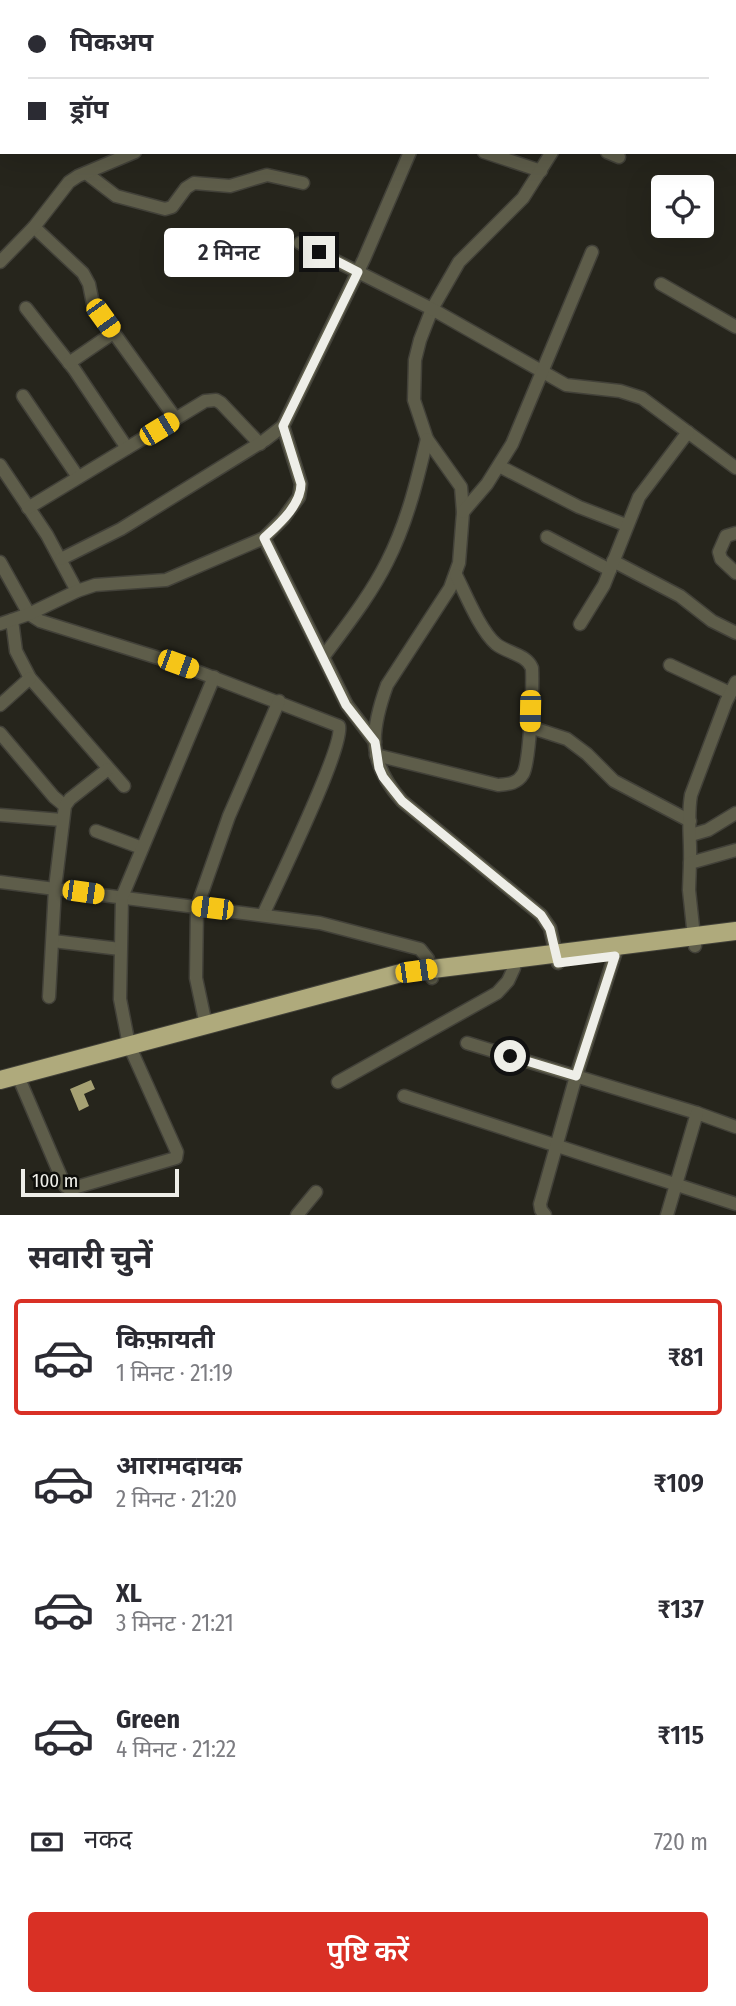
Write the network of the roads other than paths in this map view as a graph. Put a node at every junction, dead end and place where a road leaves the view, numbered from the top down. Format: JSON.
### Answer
{"nodes":[{"id":1,"x":130,"y":154,"type":"edge"},
{"id":2,"x":409,"y":154,"type":"edge"},
{"id":3,"x":490,"y":154,"type":"edge"},
{"id":4,"x":551,"y":154,"type":"edge"},
{"id":5,"x":541,"y":170,"type":"junction"},
{"id":6,"x":86,"y":173,"type":"junction"},
{"id":7,"x":303,"y":183,"type":"dead end"},
{"id":8,"x":34,"y":227,"type":"junction"},
{"id":9,"x":300,"y":243,"type":"dead end"},
{"id":10,"x":592,"y":252,"type":"dead end"},
{"id":11,"x":0,"y":262,"type":"edge"},
{"id":12,"x":357,"y":272,"type":"junction"},
{"id":13,"x":661,"y":284,"type":"dead end"},
{"id":14,"x":26,"y":307,"type":"dead end"},
{"id":15,"x":432,"y":309,"type":"junction"},
{"id":16,"x":736,"y":327,"type":"edge"},
{"id":17,"x":113,"y":333,"type":"junction"},
{"id":18,"x":69,"y":363,"type":"junction"},
{"id":19,"x":543,"y":373,"type":"junction"},
{"id":20,"x":23,"y":396,"type":"dead end"},
{"id":21,"x":176,"y":419,"type":"junction"},
{"id":22,"x":283,"y":426,"type":"junction"},
{"id":23,"x":688,"y":432,"type":"junction"},
{"id":24,"x":426,"y":439,"type":"junction"},
{"id":25,"x":260,"y":444,"type":"junction"},
{"id":26,"x":127,"y":448,"type":"junction"},
{"id":27,"x":0,"y":465,"type":"edge"},
{"id":28,"x":499,"y":466,"type":"junction"},
{"id":29,"x":736,"y":468,"type":"edge"},
{"id":30,"x":78,"y":477,"type":"junction"},
{"id":31,"x":28,"y":508,"type":"junction"},
{"id":32,"x":463,"y":512,"type":"junction"},
{"id":33,"x":626,"y":525,"type":"junction"},
{"id":34,"x":736,"y":533,"type":"edge"},
{"id":35,"x":547,"y":537,"type":"dead end"},
{"id":36,"x":264,"y":538,"type":"junction"},
{"id":37,"x":61,"y":559,"type":"junction"},
{"id":38,"x":0,"y":562,"type":"edge"},
{"id":39,"x":612,"y":566,"type":"junction"},
{"id":40,"x":736,"y":573,"type":"edge"},
{"id":41,"x":456,"y":575,"type":"junction"},
{"id":42,"x":77,"y":591,"type":"junction"},
{"id":43,"x":29,"y":614,"type":"junction"},
{"id":44,"x":6,"y":622,"type":"edge"},
{"id":45,"x":580,"y":624,"type":"dead end"},
{"id":46,"x":736,"y":634,"type":"edge"},
{"id":47,"x":324,"y":656,"type":"junction"},
{"id":48,"x":670,"y":665,"type":"dead end"},
{"id":49,"x":214,"y":677,"type":"junction"},
{"id":50,"x":30,"y":678,"type":"junction"},
{"id":51,"x":733,"y":687,"type":"edge"},
{"id":52,"x":279,"y":701,"type":"junction"},
{"id":53,"x":0,"y":705,"type":"edge"},
{"id":54,"x":530,"y":727,"type":"junction"},
{"id":55,"x":0,"y":733,"type":"edge"},
{"id":56,"x":375,"y":748,"type":"junction"},
{"id":57,"x":107,"y":769,"type":"junction"},
{"id":58,"x":124,"y":786,"type":"dead end"},
{"id":59,"x":65,"y":806,"type":"junction"},
{"id":60,"x":736,"y":813,"type":"edge"},
{"id":61,"x":0,"y":815,"type":"edge"},
{"id":62,"x":62,"y":820,"type":"junction"},
{"id":63,"x":690,"y":821,"type":"junction"},
{"id":64,"x":96,"y":831,"type":"dead end"},
{"id":65,"x":691,"y":835,"type":"junction"},
{"id":66,"x":142,"y":848,"type":"junction"},
{"id":67,"x":736,"y":850,"type":"edge"},
{"id":68,"x":690,"y":863,"type":"junction"},
{"id":69,"x":0,"y":882,"type":"edge"},
{"id":70,"x":55,"y":888,"type":"junction"},
{"id":71,"x":122,"y":897,"type":"junction"},
{"id":72,"x":197,"y":906,"type":"junction"},
{"id":73,"x":262,"y":915,"type":"junction"},
{"id":74,"x":736,"y":930,"type":"edge"},
{"id":75,"x":53,"y":940,"type":"junction"},
{"id":76,"x":694,"y":941,"type":"junction"},
{"id":77,"x":736,"y":942,"type":"edge"},
{"id":78,"x":120,"y":949,"type":"junction"},
{"id":79,"x":617,"y":950,"type":"junction"},
{"id":80,"x":558,"y":958,"type":"junction"},
{"id":81,"x":514,"y":968,"type":"junction"},
{"id":82,"x":432,"y":973,"type":"junction"},
{"id":83,"x":49,"y":997,"type":"dead end"},
{"id":84,"x":206,"y":1025,"type":"junction"},
{"id":85,"x":467,"y":1042,"type":"dead end"},
{"id":86,"x":130,"y":1050,"type":"junction"},
{"id":87,"x":576,"y":1076,"type":"junction"},
{"id":88,"x":13,"y":1080,"type":"edge"},
{"id":89,"x":338,"y":1082,"type":"dead end"},
{"id":90,"x":0,"y":1090,"type":"edge"},
{"id":91,"x":404,"y":1097,"type":"dead end"},
{"id":92,"x":697,"y":1112,"type":"junction"},
{"id":93,"x":736,"y":1127,"type":"edge"},
{"id":94,"x":557,"y":1145,"type":"junction"},
{"id":95,"x":676,"y":1184,"type":"junction"},
{"id":96,"x":316,"y":1192,"type":"dead end"},
{"id":97,"x":736,"y":1204,"type":"edge"},
{"id":98,"x":297,"y":1215,"type":"edge"},
{"id":99,"x":545,"y":1215,"type":"edge"},
{"id":100,"x":667,"y":1215,"type":"edge"}],
"edges":[{"from":1,"to":6,"type":"street"},
{"from":2,"to":12,"type":"street"},
{"from":3,"to":5,"type":"street"},
{"from":4,"to":5,"type":"street"},
{"from":5,"to":15,"type":"street"},
{"from":6,"to":7,"type":"street"},
{"from":6,"to":8,"type":"street"},
{"from":8,"to":11,"type":"street"},
{"from":8,"to":17,"type":"street"},
{"from":9,"to":12,"type":"street"},
{"from":10,"to":19,"type":"street"},
{"from":12,"to":15,"type":"street"},
{"from":12,"to":22,"type":"street"},
{"from":13,"to":16,"type":"street"},
{"from":14,"to":18,"type":"street"},
{"from":15,"to":19,"type":"street"},
{"from":15,"to":24,"type":"street"},
{"from":17,"to":18,"type":"street"},
{"from":17,"to":21,"type":"street"},
{"from":18,"to":26,"type":"street"},
{"from":19,"to":23,"type":"street"},
{"from":19,"to":28,"type":"street"},
{"from":20,"to":30,"type":"street"},
{"from":21,"to":25,"type":"street"},
{"from":21,"to":26,"type":"street"},
{"from":22,"to":25,"type":"street"},
{"from":22,"to":36,"type":"street"},
{"from":23,"to":29,"type":"street"},
{"from":23,"to":33,"type":"street"},
{"from":24,"to":32,"type":"street"},
{"from":24,"to":47,"type":"street"},
{"from":25,"to":37,"type":"street"},
{"from":26,"to":30,"type":"street"},
{"from":27,"to":31,"type":"street"},
{"from":28,"to":32,"type":"street"},
{"from":28,"to":33,"type":"street"},
{"from":30,"to":31,"type":"street"},
{"from":31,"to":37,"type":"street"},
{"from":32,"to":41,"type":"street"},
{"from":33,"to":39,"type":"street"},
{"from":34,"to":40,"type":"street"},
{"from":35,"to":39,"type":"street"},
{"from":36,"to":42,"type":"street"},
{"from":36,"to":47,"type":"street"},
{"from":37,"to":42,"type":"street"},
{"from":38,"to":43,"type":"street"},
{"from":39,"to":45,"type":"street"},
{"from":39,"to":46,"type":"street"},
{"from":41,"to":54,"type":"street"},
{"from":41,"to":56,"type":"street"},
{"from":42,"to":43,"type":"street"},
{"from":43,"to":44,"type":"street"},
{"from":43,"to":49,"type":"street"},
{"from":44,"to":50,"type":"street"},
{"from":47,"to":56,"type":"street"},
{"from":48,"to":51,"type":"street"},
{"from":49,"to":52,"type":"street"},
{"from":49,"to":66,"type":"street"},
{"from":50,"to":53,"type":"street"},
{"from":50,"to":57,"type":"street"},
{"from":51,"to":63,"type":"street"},
{"from":52,"to":72,"type":"street"},
{"from":52,"to":73,"type":"street"},
{"from":54,"to":56,"type":"street"},
{"from":54,"to":63,"type":"street"},
{"from":55,"to":59,"type":"street"},
{"from":56,"to":80,"type":"street"},
{"from":57,"to":58,"type":"street"},
{"from":57,"to":59,"type":"street"},
{"from":59,"to":62,"type":"street"},
{"from":60,"to":65,"type":"street"},
{"from":61,"to":62,"type":"street"},
{"from":62,"to":70,"type":"street"},
{"from":63,"to":65,"type":"street"},
{"from":64,"to":66,"type":"street"},
{"from":65,"to":68,"type":"street"},
{"from":66,"to":71,"type":"street"},
{"from":67,"to":68,"type":"street"},
{"from":68,"to":76,"type":"street"},
{"from":69,"to":70,"type":"street"},
{"from":70,"to":71,"type":"street"},
{"from":70,"to":75,"type":"street"},
{"from":71,"to":72,"type":"street"},
{"from":71,"to":78,"type":"street"},
{"from":72,"to":73,"type":"street"},
{"from":72,"to":84,"type":"street"},
{"from":73,"to":82,"type":"street"},
{"from":74,"to":76,"type":"highway"},
{"from":75,"to":78,"type":"street"},
{"from":75,"to":83,"type":"street"},
{"from":76,"to":77,"type":"highway"},
{"from":76,"to":79,"type":"highway"},
{"from":78,"to":86,"type":"street"},
{"from":79,"to":80,"type":"highway"},
{"from":79,"to":87,"type":"street"},
{"from":80,"to":81,"type":"highway"},
{"from":80,"to":82,"type":"highway"},
{"from":81,"to":82,"type":"highway"},
{"from":81,"to":89,"type":"street"},
{"from":82,"to":84,"type":"highway"},
{"from":82,"to":86,"type":"highway"},
{"from":84,"to":86,"type":"highway"},
{"from":85,"to":87,"type":"street"},
{"from":86,"to":88,"type":"highway"},
{"from":86,"to":88,"type":"street"},
{"from":87,"to":92,"type":"street"},
{"from":87,"to":94,"type":"street"},
{"from":88,"to":90,"type":"highway"},
{"from":91,"to":94,"type":"street"},
{"from":92,"to":93,"type":"street"},
{"from":92,"to":95,"type":"street"},
{"from":94,"to":95,"type":"street"},
{"from":94,"to":99,"type":"street"},
{"from":95,"to":97,"type":"street"},
{"from":95,"to":100,"type":"street"},
{"from":96,"to":98,"type":"street"}]}
